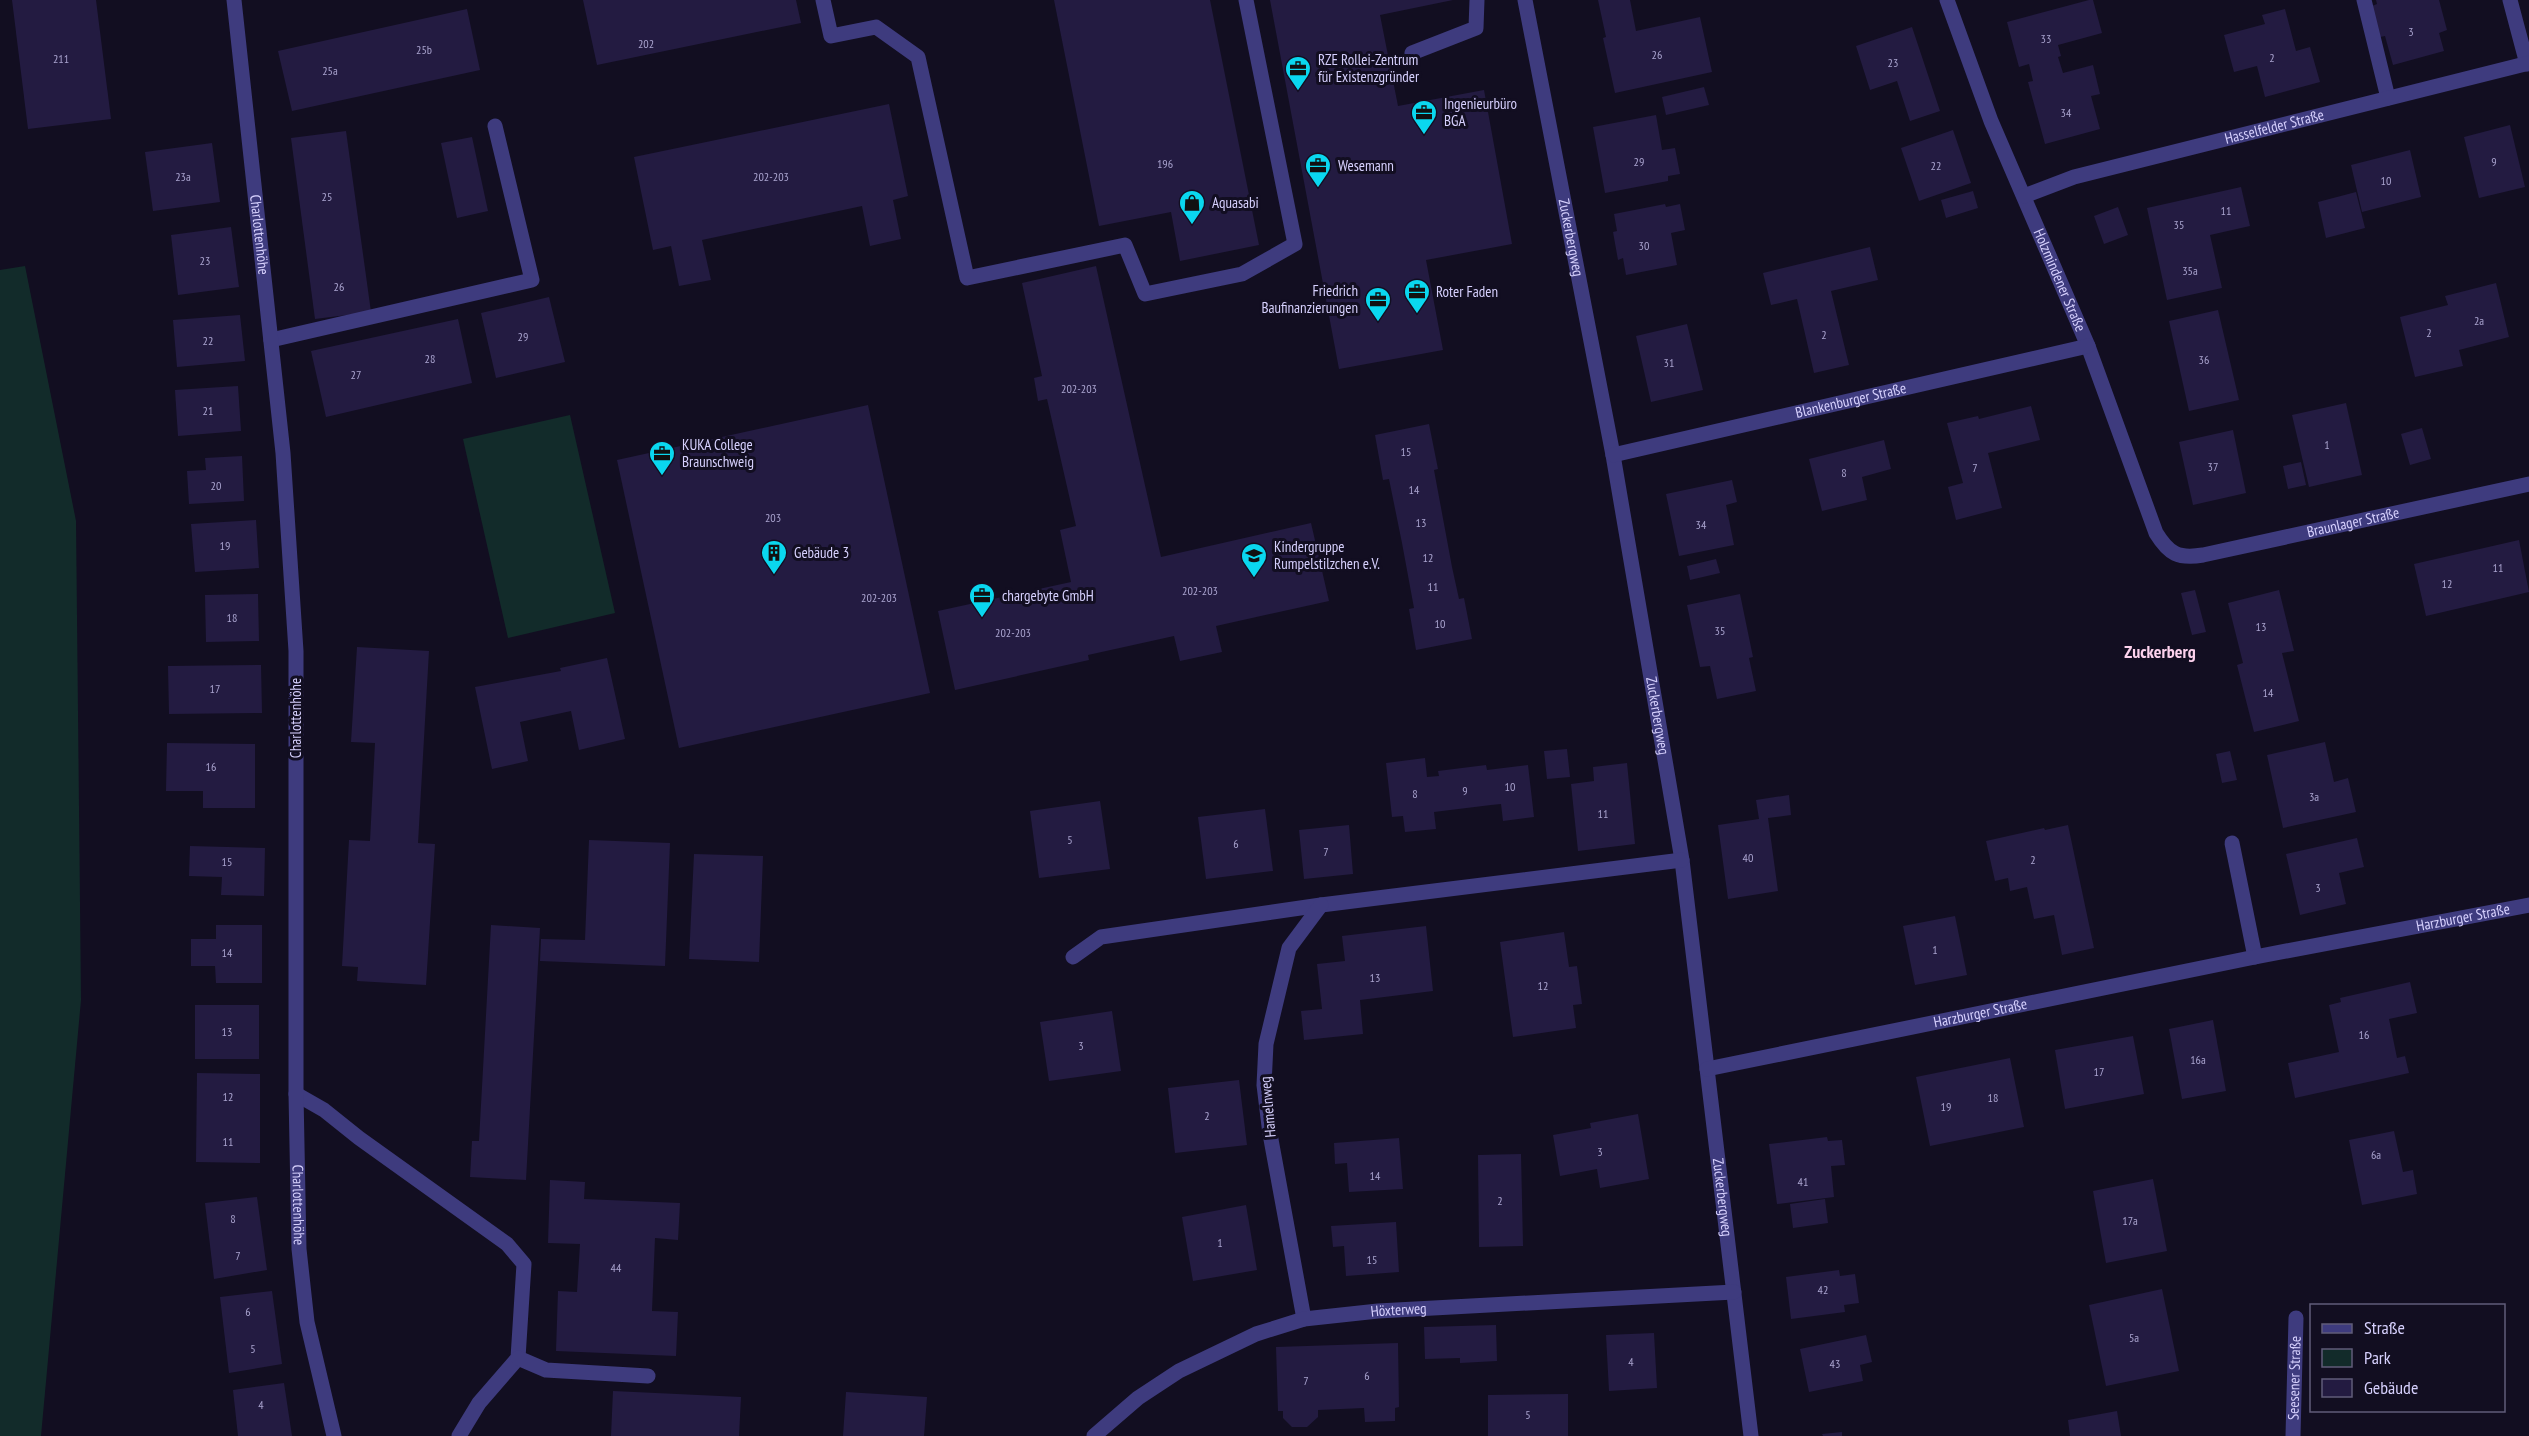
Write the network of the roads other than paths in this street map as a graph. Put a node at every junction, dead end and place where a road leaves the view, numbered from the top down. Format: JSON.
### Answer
{"nodes":[{"id":1,"x":234,"y":0,"type":"edge"},
{"id":2,"x":823,"y":0,"type":"edge"},
{"id":3,"x":1246,"y":0,"type":"edge"},
{"id":4,"x":1477,"y":0,"type":"edge"},
{"id":5,"x":1525,"y":0,"type":"edge"},
{"id":6,"x":1947,"y":0,"type":"edge"},
{"id":7,"x":2364,"y":0,"type":"edge"},
{"id":8,"x":2510,"y":0,"type":"edge"},
{"id":9,"x":1412,"y":53,"type":"dead end"},
{"id":10,"x":2528,"y":64,"type":"edge"},
{"id":11,"x":2388,"y":98,"type":"junction"},
{"id":12,"x":495,"y":126,"type":"dead end"},
{"id":13,"x":2024,"y":196,"type":"junction"},
{"id":14,"x":271,"y":340,"type":"junction"},
{"id":15,"x":2088,"y":346,"type":"junction"},
{"id":16,"x":1613,"y":456,"type":"junction"},
{"id":17,"x":2529,"y":484,"type":"edge"},
{"id":18,"x":2176,"y":554,"type":"joint"},
{"id":19,"x":2232,"y":843,"type":"dead end"},
{"id":20,"x":1682,"y":860,"type":"junction"},
{"id":21,"x":1321,"y":905,"type":"junction"},
{"id":22,"x":2529,"y":905,"type":"edge"},
{"id":23,"x":1073,"y":957,"type":"dead end"},
{"id":24,"x":2255,"y":957,"type":"junction"},
{"id":25,"x":1707,"y":1069,"type":"junction"},
{"id":26,"x":296,"y":1094,"type":"junction"},
{"id":27,"x":1734,"y":1292,"type":"junction"},
{"id":28,"x":2296,"y":1318,"type":"dead end"},
{"id":29,"x":1304,"y":1319,"type":"junction"},
{"id":30,"x":518,"y":1358,"type":"junction"},
{"id":31,"x":648,"y":1376,"type":"dead end"},
{"id":32,"x":334,"y":1436,"type":"edge"},
{"id":33,"x":459,"y":1436,"type":"edge"},
{"id":34,"x":1095,"y":1436,"type":"edge"},
{"id":35,"x":1751,"y":1436,"type":"edge"},
{"id":36,"x":2293,"y":1436,"type":"edge"}],
"edges":[{"from":1,"to":14,"type":"street","name":"Charlottenhöhe"},
{"from":2,"to":3,"type":"street"},
{"from":4,"to":9,"type":"street"},
{"from":5,"to":16,"type":"street","name":"Zuckerbergweg"},
{"from":6,"to":13,"type":"street","name":"Holzmindener Straße"},
{"from":7,"to":11,"type":"street"},
{"from":8,"to":10,"type":"street","name":"Hasselfelder Straße"},
{"from":10,"to":11,"type":"street","name":"Hasselfelder Straße"},
{"from":11,"to":13,"type":"street","name":"Hasselfelder Straße"},
{"from":12,"to":14,"type":"street"},
{"from":13,"to":15,"type":"street","name":"Holzmindener Straße"},
{"from":14,"to":26,"type":"street","name":"Charlottenhöhe"},
{"from":15,"to":16,"type":"street","name":"Blankenburger Straße"},
{"from":15,"to":18,"type":"street","name":"Holzmindener Straße"},
{"from":16,"to":20,"type":"street","name":"Zuckerbergweg"},
{"from":17,"to":18,"type":"street","name":"Braunlager Straße"},
{"from":19,"to":24,"type":"street"},
{"from":20,"to":21,"type":"street"},
{"from":20,"to":25,"type":"street","name":"Zuckerbergweg"},
{"from":21,"to":23,"type":"street"},
{"from":21,"to":29,"type":"street","name":"Hamelnweg"},
{"from":22,"to":24,"type":"street","name":"Harzburger Straße"},
{"from":24,"to":25,"type":"street","name":"Harzburger Straße"},
{"from":25,"to":27,"type":"street","name":"Zuckerbergweg"},
{"from":26,"to":30,"type":"street"},
{"from":26,"to":32,"type":"street","name":"Charlottenhöhe"},
{"from":27,"to":29,"type":"street","name":"Höxterweg"},
{"from":27,"to":35,"type":"street","name":"Zuckerbergweg"},
{"from":28,"to":36,"type":"street","name":"Seesener Straße"},
{"from":29,"to":34,"type":"street","name":"Höxterweg"},
{"from":30,"to":31,"type":"street"},
{"from":30,"to":33,"type":"street"}]}
